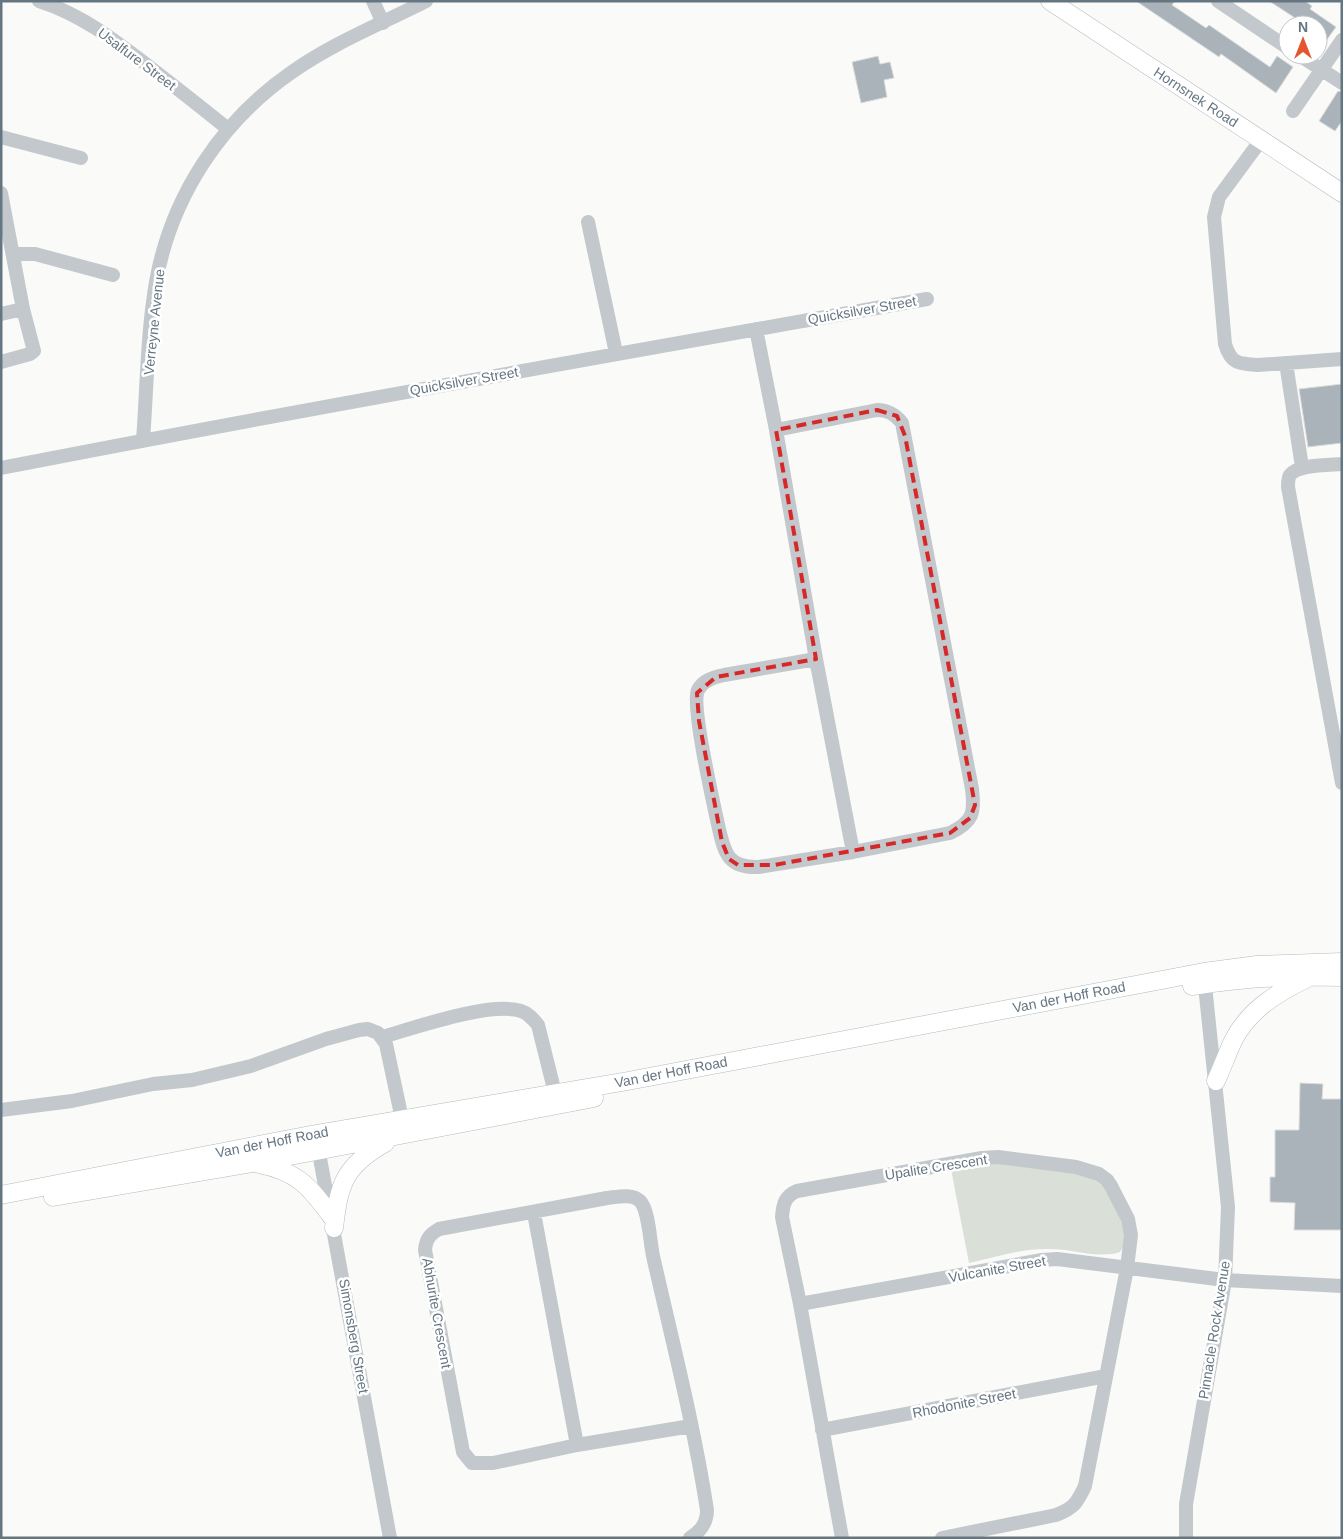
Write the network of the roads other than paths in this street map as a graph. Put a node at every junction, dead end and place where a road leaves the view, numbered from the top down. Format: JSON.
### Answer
{"nodes":[{"id":1,"x":40,"y":1,"type":"edge"},
{"id":2,"x":373,"y":1,"type":"edge"},
{"id":3,"x":426,"y":1,"type":"edge"},
{"id":4,"x":1050,"y":1,"type":"edge"},
{"id":5,"x":1218,"y":1,"type":"edge"},
{"id":6,"x":383,"y":23,"type":"junction"},
{"id":7,"x":1342,"y":40,"type":"edge"},
{"id":8,"x":1278,"y":41,"type":"edge"},
{"id":9,"x":1315,"y":65,"type":"edge"},
{"id":10,"x":1321,"y":69,"type":"junction"},
{"id":11,"x":1342,"y":83,"type":"edge"},
{"id":12,"x":1293,"y":111,"type":"dead end"},
{"id":13,"x":228,"y":129,"type":"junction"},
{"id":14,"x":1,"y":137,"type":"edge"},
{"id":15,"x":1261,"y":140,"type":"junction"},
{"id":16,"x":81,"y":158,"type":"dead end"},
{"id":17,"x":1,"y":193,"type":"edge"},
{"id":18,"x":1342,"y":193,"type":"edge"},
{"id":19,"x":3,"y":210,"type":"edge"},
{"id":20,"x":588,"y":222,"type":"dead end"},
{"id":21,"x":13,"y":254,"type":"junction"},
{"id":22,"x":113,"y":275,"type":"dead end"},
{"id":23,"x":927,"y":299,"type":"dead end"},
{"id":24,"x":23,"y":309,"type":"junction"},
{"id":25,"x":1,"y":314,"type":"edge"},
{"id":26,"x":756,"y":329,"type":"junction"},
{"id":27,"x":616,"y":353,"type":"junction"},
{"id":28,"x":1342,"y":359,"type":"edge"},
{"id":29,"x":1,"y":362,"type":"edge"},
{"id":30,"x":1286,"y":363,"type":"junction"},
{"id":31,"x":776,"y":430,"type":"junction"},
{"id":32,"x":143,"y":440,"type":"junction"},
{"id":33,"x":1342,"y":464,"type":"edge"},
{"id":34,"x":1,"y":468,"type":"edge"},
{"id":35,"x":1302,"y":468,"type":"junction"},
{"id":36,"x":816,"y":659,"type":"junction"},
{"id":37,"x":1342,"y":783,"type":"edge"},
{"id":38,"x":853,"y":852,"type":"junction"},
{"id":39,"x":1342,"y":962,"type":"edge"},
{"id":40,"x":1313,"y":976,"type":"junction"},
{"id":41,"x":1342,"y":977,"type":"edge"},
{"id":42,"x":1204,"y":978,"type":"junction"},
{"id":43,"x":382,"y":1037,"type":"junction"},
{"id":44,"x":1216,"y":1080,"type":"junction"},
{"id":45,"x":555,"y":1093,"type":"junction"},
{"id":46,"x":1,"y":1110,"type":"edge"},
{"id":47,"x":402,"y":1119,"type":"junction"},
{"id":48,"x":398,"y":1136,"type":"junction"},
{"id":49,"x":317,"y":1142,"type":"junction"},
{"id":50,"x":253,"y":1163,"type":"junction"},
{"id":51,"x":1,"y":1195,"type":"edge"},
{"id":52,"x":1,"y":1206,"type":"edge"},
{"id":53,"x":534,"y":1213,"type":"junction"},
{"id":54,"x":333,"y":1223,"type":"junction"},
{"id":55,"x":1127,"y":1268,"type":"junction"},
{"id":56,"x":1224,"y":1280,"type":"junction"},
{"id":57,"x":1342,"y":1286,"type":"edge"},
{"id":58,"x":800,"y":1304,"type":"junction"},
{"id":59,"x":1106,"y":1376,"type":"junction"},
{"id":60,"x":691,"y":1426,"type":"junction"},
{"id":61,"x":822,"y":1430,"type":"junction"},
{"id":62,"x":577,"y":1445,"type":"junction"},
{"id":63,"x":386,"y":1515,"type":"junction"},
{"id":64,"x":390,"y":1538,"type":"edge"},
{"id":65,"x":397,"y":1538,"type":"edge"},
{"id":66,"x":690,"y":1538,"type":"edge"},
{"id":67,"x":842,"y":1538,"type":"edge"},
{"id":68,"x":942,"y":1538,"type":"edge"},
{"id":69,"x":1186,"y":1538,"type":"edge"}],
"edges":[{"from":1,"to":13,"type":"street","name":"Usalfure Street"},
{"from":2,"to":6,"type":"street"},
{"from":3,"to":6,"type":"street","name":"Verreyne Avenue"},
{"from":4,"to":15,"type":"main road","name":"Hornsnek Road"},
{"from":5,"to":8,"type":"street"},
{"from":6,"to":13,"type":"street","name":"Verreyne Avenue"},
{"from":7,"to":10,"type":"street"},
{"from":9,"to":10,"type":"street"},
{"from":10,"to":11,"type":"street"},
{"from":10,"to":12,"type":"street"},
{"from":13,"to":32,"type":"street","name":"Verreyne Avenue"},
{"from":14,"to":16,"type":"street"},
{"from":15,"to":18,"type":"main road","name":"Hornsnek Road"},
{"from":15,"to":30,"type":"street"},
{"from":17,"to":19,"type":"street"},
{"from":19,"to":21,"type":"street"},
{"from":20,"to":27,"type":"street"},
{"from":21,"to":22,"type":"street"},
{"from":21,"to":24,"type":"street"},
{"from":23,"to":26,"type":"street","name":"Quicksilver Street"},
{"from":24,"to":25,"type":"street"},
{"from":24,"to":29,"type":"street"},
{"from":26,"to":27,"type":"street","name":"Quicksilver Street"},
{"from":26,"to":31,"type":"street"},
{"from":27,"to":32,"type":"street","name":"Quicksilver Street"},
{"from":28,"to":30,"type":"street"},
{"from":30,"to":35,"type":"street"},
{"from":31,"to":36,"type":"street"},
{"from":31,"to":38,"type":"street"},
{"from":32,"to":34,"type":"street","name":"Quicksilver Street"},
{"from":33,"to":35,"type":"street"},
{"from":35,"to":37,"type":"street"},
{"from":36,"to":38,"type":"street"},
{"from":36,"to":38,"type":"street"},
{"from":39,"to":42,"type":"main road","name":"Van der Hoff Road"},
{"from":40,"to":41,"type":"main road","name":"Van der Hoff Road"},
{"from":40,"to":42,"type":"main road","name":"Van der Hoff Road"},
{"from":40,"to":44,"type":"main road"},
{"from":42,"to":44,"type":"street","name":"Pinnacle Rock Avenue"},
{"from":42,"to":45,"type":"main road","name":"Van der Hoff Road"},
{"from":42,"to":48,"type":"main road","name":"Van der Hoff Road"},
{"from":43,"to":45,"type":"street"},
{"from":43,"to":46,"type":"street"},
{"from":43,"to":47,"type":"street"},
{"from":44,"to":56,"type":"street","name":"Pinnacle Rock Avenue"},
{"from":45,"to":47,"type":"main road","name":"Van der Hoff Road"},
{"from":47,"to":49,"type":"main road","name":"Van der Hoff Road"},
{"from":48,"to":49,"type":"main road","name":"Van der Hoff Road"},
{"from":48,"to":54,"type":"main road"},
{"from":49,"to":50,"type":"main road","name":"Van der Hoff Road"},
{"from":49,"to":51,"type":"main road","name":"Van der Hoff Road"},
{"from":49,"to":54,"type":"street","name":"Simonsberg Street"},
{"from":50,"to":52,"type":"main road","name":"Van der Hoff Road"},
{"from":50,"to":54,"type":"main road"},
{"from":53,"to":60,"type":"street","name":"Abhurite Crescent"},
{"from":53,"to":62,"type":"street"},
{"from":53,"to":62,"type":"street","name":"Abhurite Crescent"},
{"from":54,"to":63,"type":"street","name":"Simonsberg Street"},
{"from":55,"to":56,"type":"street","name":"Vulcanite Street"},
{"from":55,"to":58,"type":"street","name":"Vulcanite Street"},
{"from":55,"to":58,"type":"street","name":"Upalite Crescent"},
{"from":55,"to":59,"type":"street","name":"Upalite Crescent"},
{"from":56,"to":57,"type":"street","name":"Vulcanite Street"},
{"from":56,"to":69,"type":"street","name":"Pinnacle Rock Avenue"},
{"from":58,"to":61,"type":"street","name":"Upalite Crescent"},
{"from":59,"to":61,"type":"street","name":"Rhodonite Street"},
{"from":59,"to":68,"type":"street","name":"Upalite Crescent"},
{"from":60,"to":62,"type":"street","name":"Abhurite Crescent"},
{"from":60,"to":66,"type":"street","name":"Abhurite Crescent"},
{"from":61,"to":67,"type":"street","name":"Upalite Crescent"},
{"from":63,"to":64,"type":"street","name":"Simonsberg Street"},
{"from":63,"to":65,"type":"street"}]}
